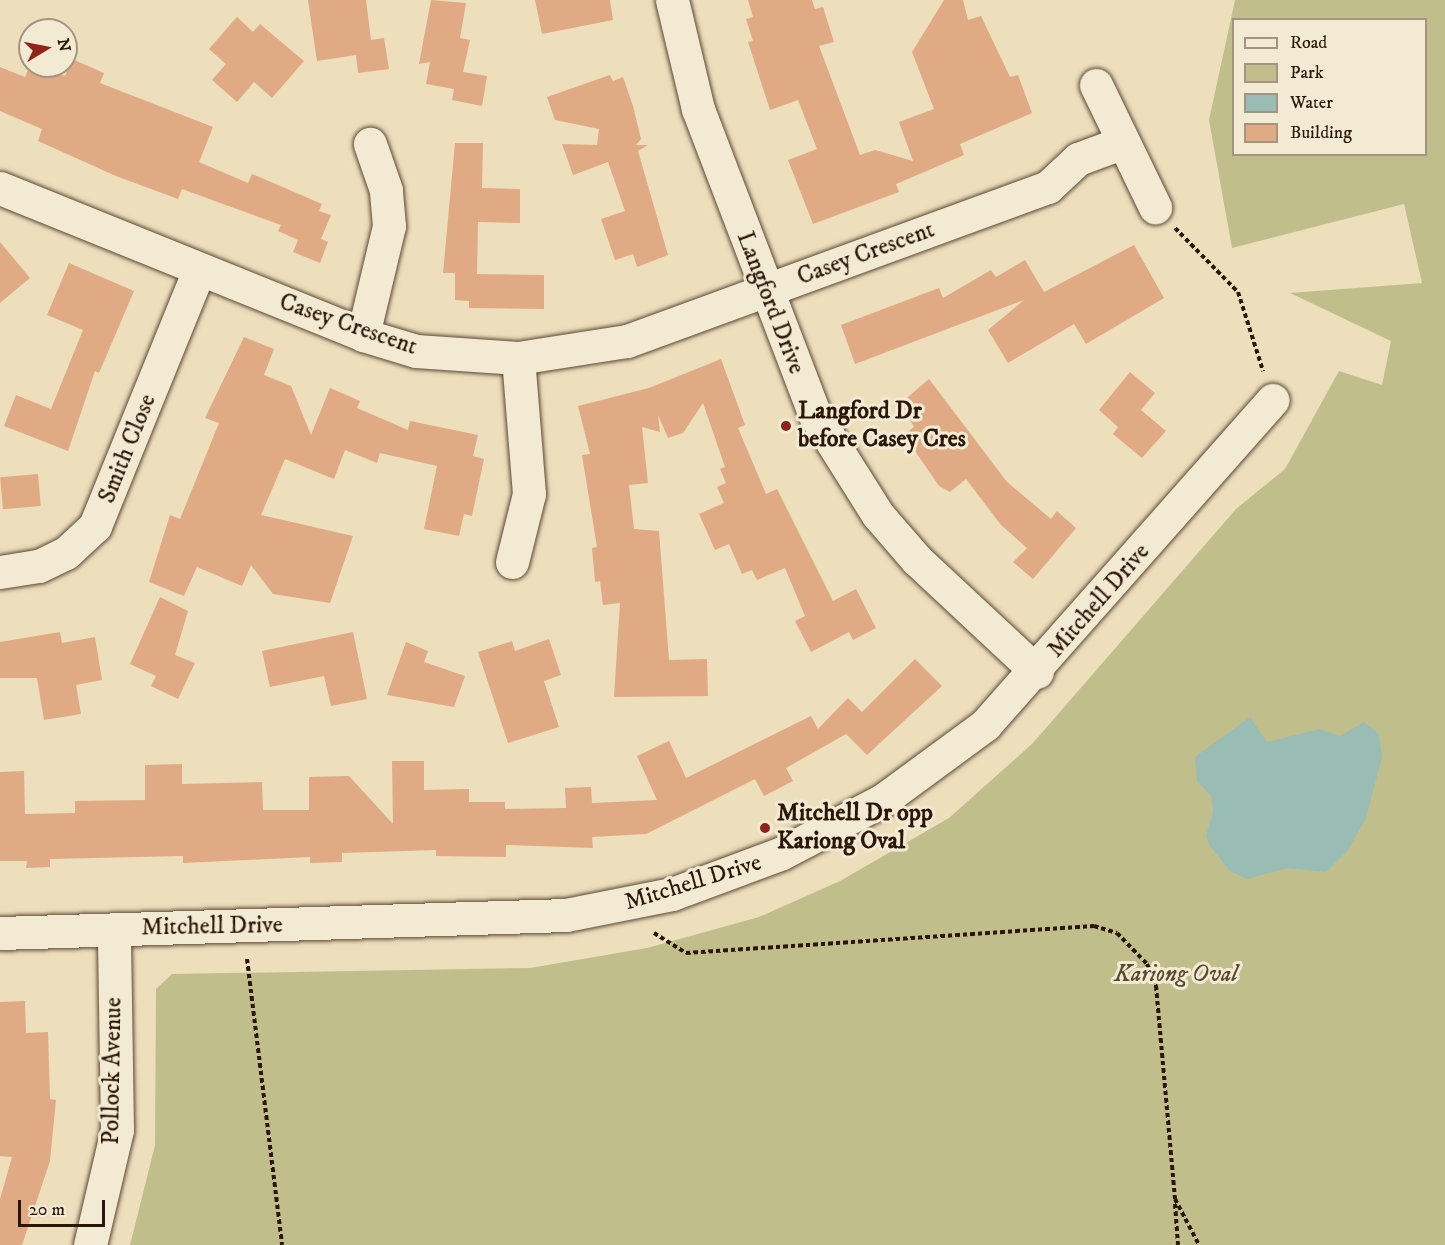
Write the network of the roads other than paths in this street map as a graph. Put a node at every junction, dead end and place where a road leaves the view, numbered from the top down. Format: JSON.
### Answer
{"nodes":[{"id":1,"x":672,"y":0,"type":"edge"},
{"id":2,"x":1096,"y":85,"type":"dead end"},
{"id":3,"x":1121,"y":142,"type":"junction"},
{"id":4,"x":370,"y":144,"type":"dead end"},
{"id":5,"x":0,"y":188,"type":"edge"},
{"id":6,"x":1155,"y":207,"type":"road end"},
{"id":7,"x":199,"y":270,"type":"junction"},
{"id":8,"x":764,"y":291,"type":"junction"},
{"id":9,"x":363,"y":335,"type":"junction"},
{"id":10,"x":518,"y":358,"type":"junction"},
{"id":11,"x":1273,"y":400,"type":"road end"},
{"id":12,"x":512,"y":562,"type":"dead end"},
{"id":13,"x":0,"y":572,"type":"edge"},
{"id":14,"x":1037,"y":672,"type":"junction"},
{"id":15,"x":114,"y":929,"type":"junction"},
{"id":16,"x":0,"y":933,"type":"edge"},
{"id":17,"x":90,"y":1245,"type":"edge"}],
"edges":[{"from":1,"to":8,"type":"street","name":"Langford Drive"},
{"from":2,"to":3,"type":"street"},
{"from":3,"to":6,"type":"street"},
{"from":3,"to":8,"type":"street","name":"Casey Crescent"},
{"from":4,"to":9,"type":"street"},
{"from":5,"to":7,"type":"street","name":"Casey Crescent"},
{"from":7,"to":9,"type":"street","name":"Casey Crescent"},
{"from":7,"to":13,"type":"street","name":"Smith Close"},
{"from":8,"to":10,"type":"street","name":"Casey Crescent"},
{"from":8,"to":14,"type":"street","name":"Langford Drive"},
{"from":9,"to":10,"type":"street","name":"Casey Crescent"},
{"from":10,"to":12,"type":"street"},
{"from":11,"to":14,"type":"street","name":"Mitchell Drive"},
{"from":14,"to":15,"type":"street","name":"Mitchell Drive"},
{"from":15,"to":16,"type":"street","name":"Mitchell Drive"},
{"from":15,"to":17,"type":"street","name":"Pollock Avenue"}]}
